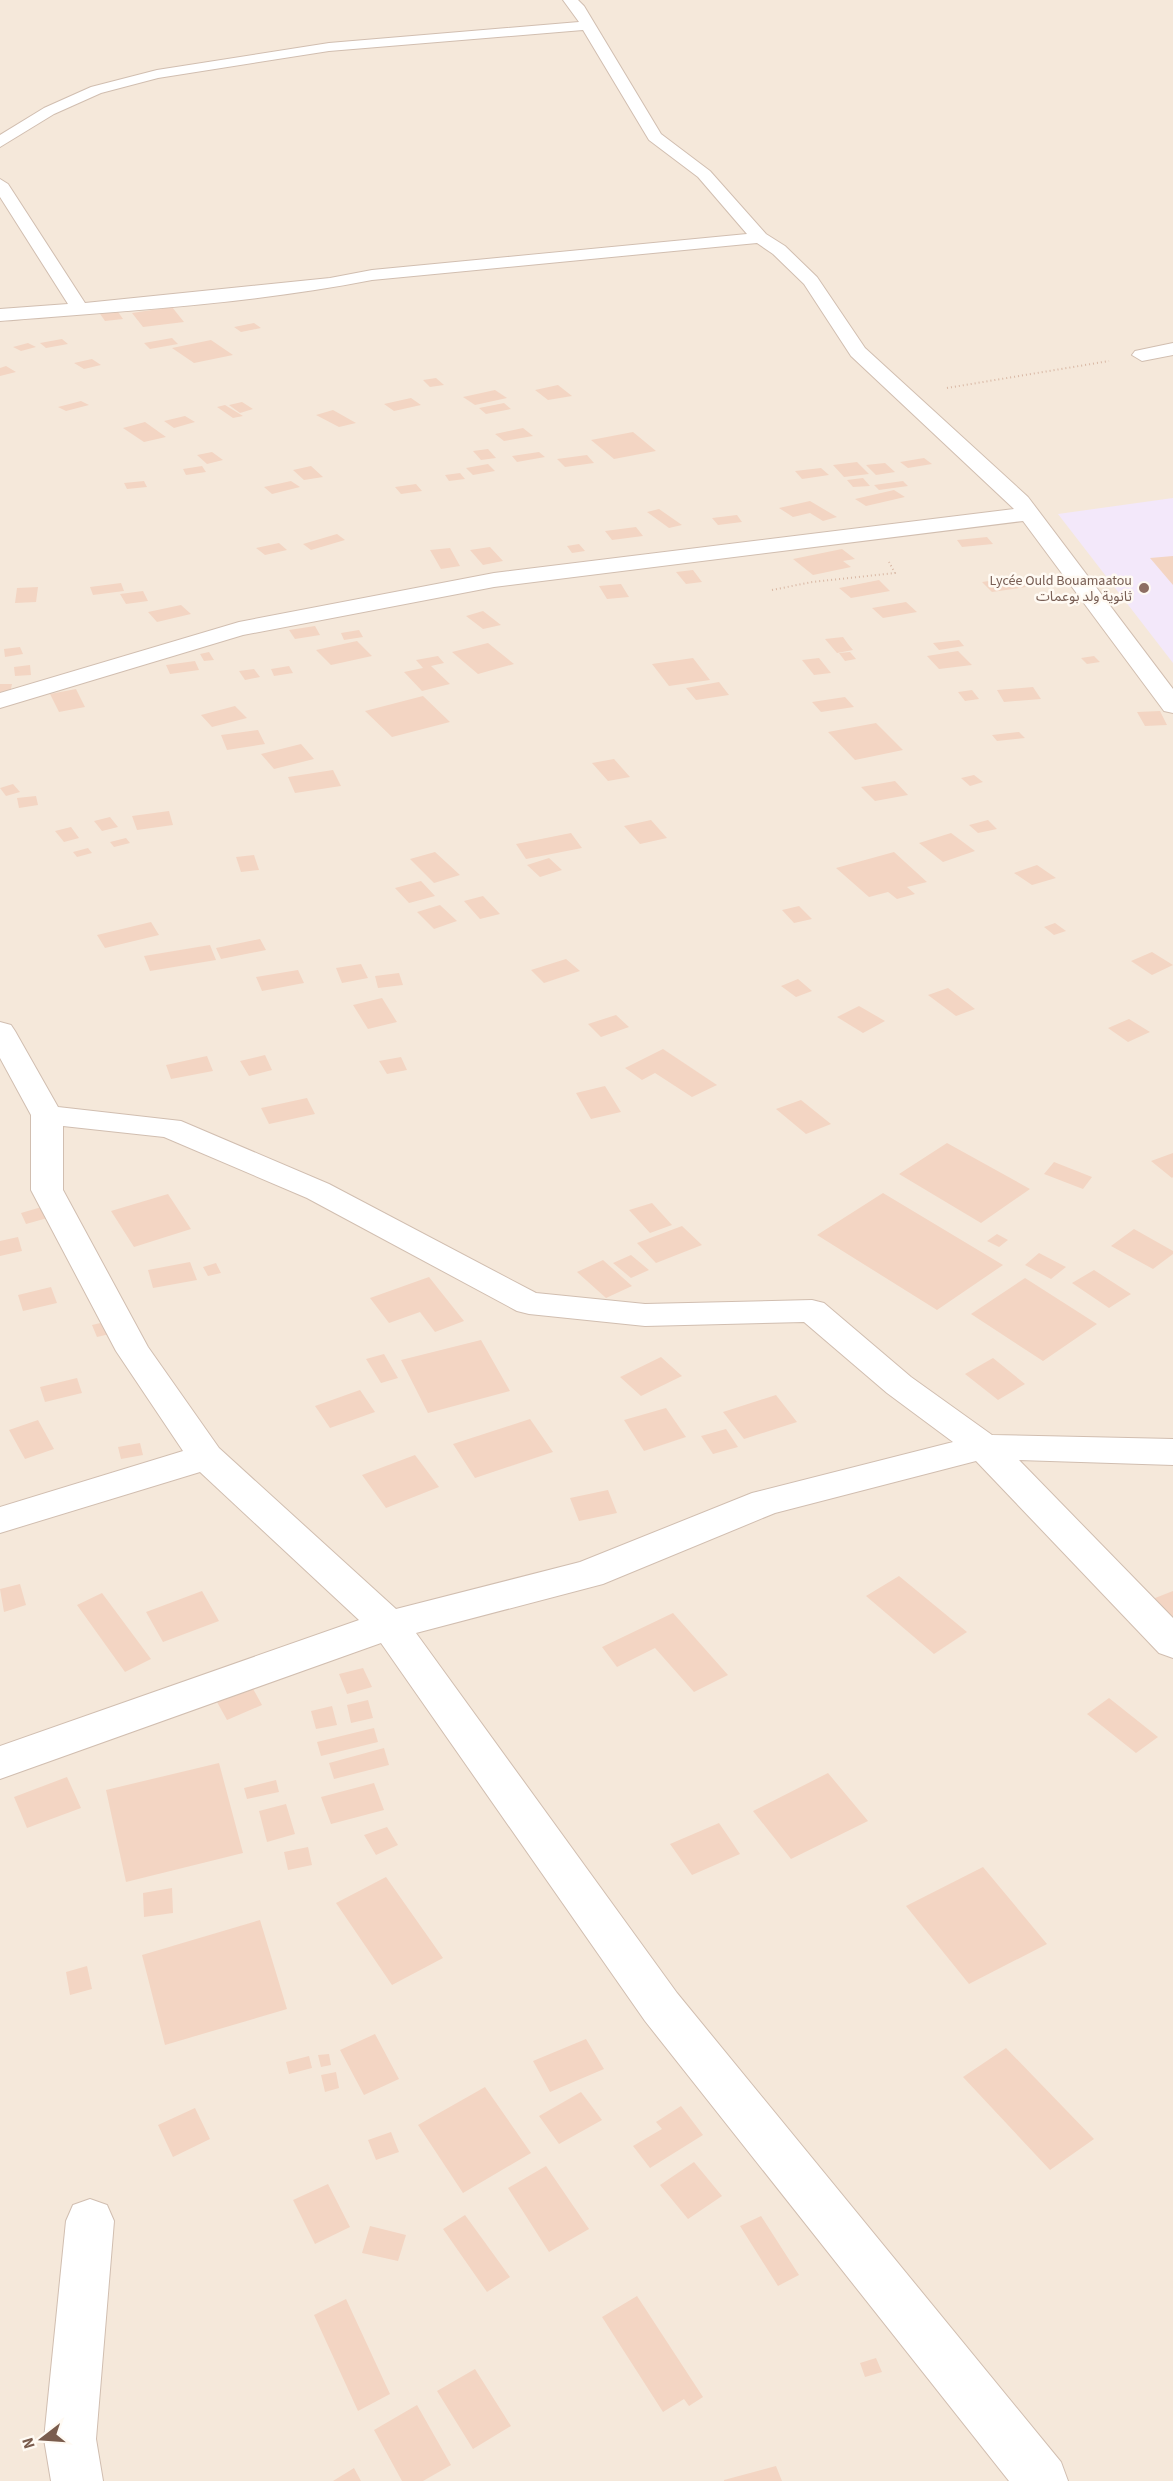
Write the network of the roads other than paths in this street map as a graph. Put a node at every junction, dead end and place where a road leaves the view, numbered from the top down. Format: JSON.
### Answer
{"nodes":[{"id":1,"x":570,"y":0,"type":"edge"},
{"id":2,"x":587,"y":25,"type":"junction"},
{"id":3,"x":0,"y":142,"type":"edge"},
{"id":4,"x":0,"y":184,"type":"edge"},
{"id":5,"x":760,"y":238,"type":"junction"},
{"id":6,"x":80,"y":309,"type":"junction"},
{"id":7,"x":0,"y":315,"type":"edge"},
{"id":8,"x":1173,"y":349,"type":"edge"},
{"id":9,"x":1142,"y":355,"type":"road end"},
{"id":10,"x":1029,"y":514,"type":"junction"},
{"id":11,"x":0,"y":701,"type":"edge"},
{"id":12,"x":1173,"y":706,"type":"edge"},
{"id":13,"x":0,"y":1031,"type":"edge"},
{"id":14,"x":47,"y":1115,"type":"junction"},
{"id":15,"x":984,"y":1447,"type":"junction"},
{"id":16,"x":1173,"y":1452,"type":"edge"},
{"id":17,"x":206,"y":1456,"type":"junction"},
{"id":18,"x":0,"y":1520,"type":"edge"},
{"id":19,"x":388,"y":1625,"type":"junction"},
{"id":20,"x":1173,"y":1643,"type":"edge"},
{"id":21,"x":0,"y":1763,"type":"edge"},
{"id":22,"x":90,"y":2221,"type":"dead end"},
{"id":23,"x":77,"y":2481,"type":"edge"},
{"id":24,"x":1042,"y":2481,"type":"edge"}],
"edges":[{"from":1,"to":2,"type":"street"},
{"from":2,"to":3,"type":"street"},
{"from":2,"to":5,"type":"street"},
{"from":4,"to":6,"type":"street"},
{"from":5,"to":6,"type":"street"},
{"from":5,"to":10,"type":"street"},
{"from":6,"to":7,"type":"street"},
{"from":8,"to":9,"type":"street"},
{"from":10,"to":11,"type":"street"},
{"from":10,"to":12,"type":"street"},
{"from":13,"to":14,"type":"street"},
{"from":14,"to":15,"type":"street"},
{"from":14,"to":17,"type":"street"},
{"from":15,"to":16,"type":"street"},
{"from":15,"to":19,"type":"street"},
{"from":15,"to":20,"type":"street"},
{"from":17,"to":18,"type":"street"},
{"from":17,"to":19,"type":"street"},
{"from":19,"to":21,"type":"street"},
{"from":19,"to":24,"type":"street"},
{"from":22,"to":23,"type":"street"}]}
